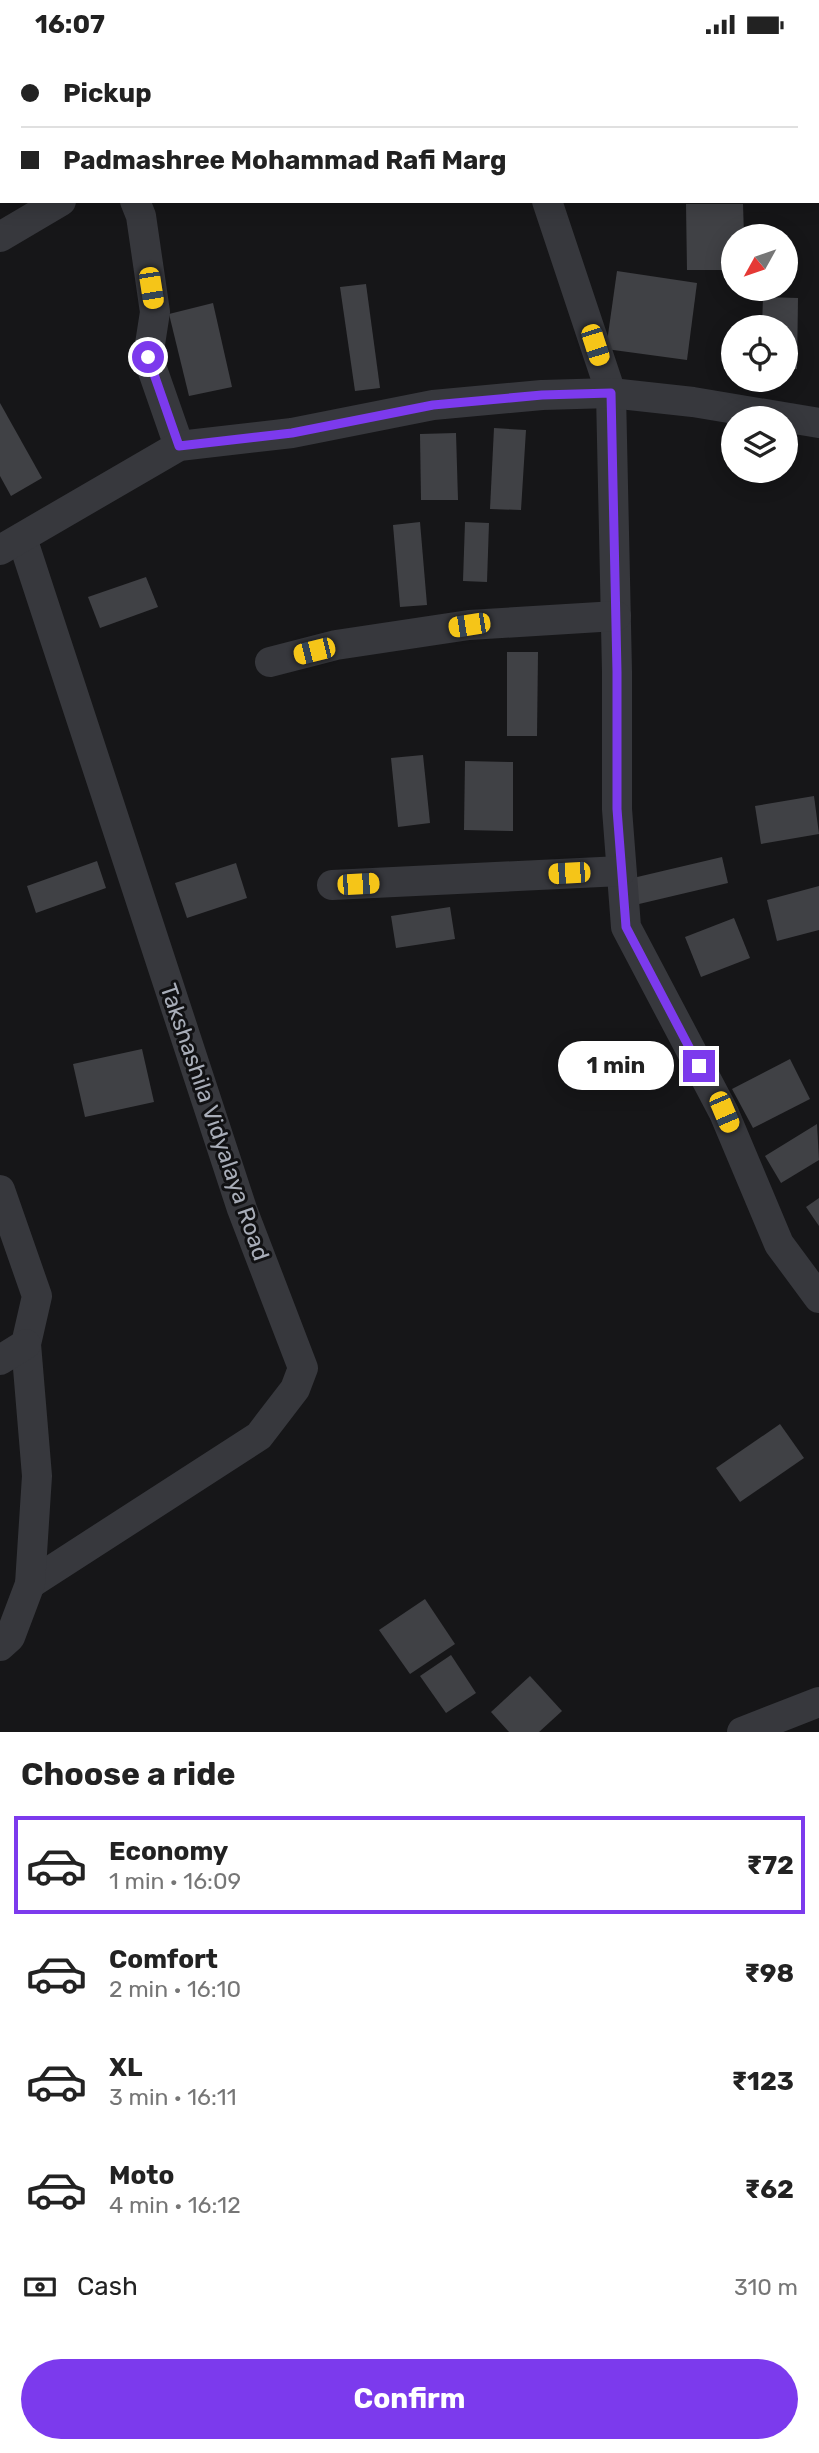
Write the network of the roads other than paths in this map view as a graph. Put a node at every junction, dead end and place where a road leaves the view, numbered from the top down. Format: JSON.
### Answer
{"nodes":[{"id":1,"x":58,"y":203,"type":"edge"},
{"id":2,"x":136,"y":203,"type":"edge"},
{"id":3,"x":548,"y":203,"type":"edge"},
{"id":4,"x":0,"y":237,"type":"edge"},
{"id":5,"x":611,"y":393,"type":"junction"},
{"id":6,"x":819,"y":423,"type":"edge"},
{"id":7,"x":179,"y":446,"type":"junction"},
{"id":8,"x":11,"y":544,"type":"edge"},
{"id":9,"x":616,"y":616,"type":"junction"},
{"id":10,"x":270,"y":662,"type":"dead end"},
{"id":11,"x":621,"y":871,"type":"junction"},
{"id":12,"x":331,"y":885,"type":"dead end"},
{"id":13,"x":0,"y":1190,"type":"edge"},
{"id":14,"x":819,"y":1298,"type":"edge"},
{"id":15,"x":26,"y":1344,"type":"junction"},
{"id":16,"x":0,"y":1360,"type":"edge"},
{"id":17,"x":30,"y":1584,"type":"junction"},
{"id":18,"x":0,"y":1646,"type":"edge"},
{"id":19,"x":819,"y":1702,"type":"edge"},
{"id":20,"x":742,"y":1732,"type":"edge"}],
"edges":[{"from":1,"to":4,"type":"street"},
{"from":2,"to":7,"type":"street"},
{"from":3,"to":5,"type":"street"},
{"from":5,"to":6,"type":"street"},
{"from":5,"to":7,"type":"street"},
{"from":5,"to":9,"type":"street"},
{"from":7,"to":8,"type":"street"},
{"from":8,"to":17,"type":"street","name":"Takshashila Vidyalaya Road"},
{"from":9,"to":10,"type":"street"},
{"from":9,"to":11,"type":"street"},
{"from":11,"to":12,"type":"street"},
{"from":11,"to":14,"type":"street"},
{"from":13,"to":15,"type":"street"},
{"from":15,"to":16,"type":"street"},
{"from":15,"to":17,"type":"street"},
{"from":17,"to":18,"type":"street"},
{"from":19,"to":20,"type":"street"}]}
